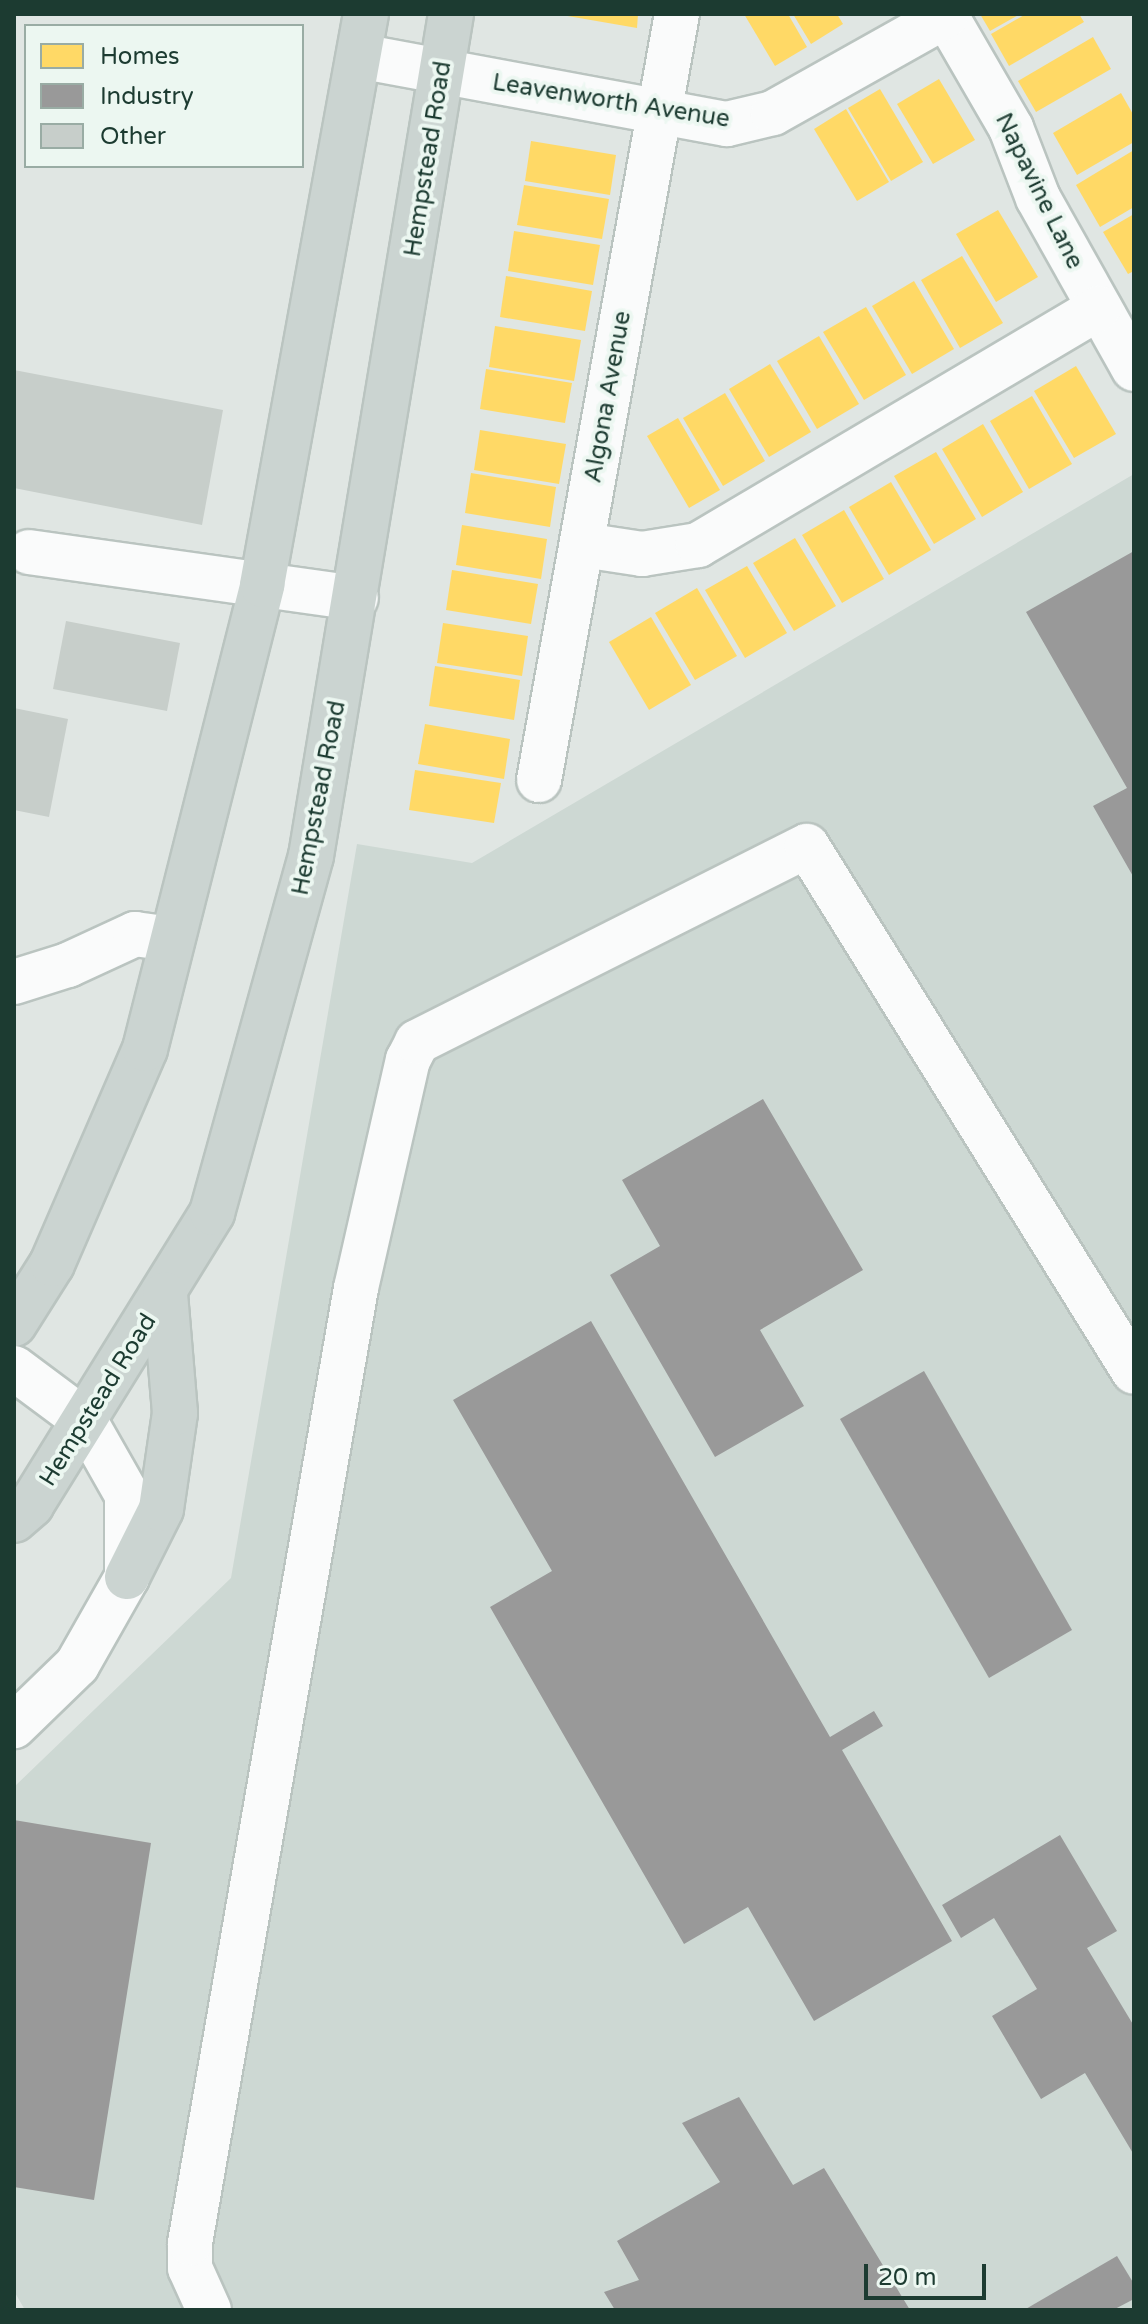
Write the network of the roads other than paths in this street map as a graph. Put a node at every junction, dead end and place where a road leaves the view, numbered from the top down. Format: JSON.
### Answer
{"nodes":[{"id":1,"x":366,"y":14,"type":"edge"},
{"id":2,"x":451,"y":14,"type":"edge"},
{"id":3,"x":677,"y":14,"type":"edge"},
{"id":4,"x":945,"y":15,"type":"edge"},
{"id":5,"x":359,"y":56,"type":"junction"},
{"id":6,"x":442,"y":73,"type":"junction"},
{"id":7,"x":658,"y":108,"type":"junction"},
{"id":8,"x":1099,"y":308,"type":"junction"},
{"id":9,"x":1134,"y":369,"type":"edge"},
{"id":10,"x":583,"y":545,"type":"junction"},
{"id":11,"x":29,"y":552,"type":"dead end"},
{"id":12,"x":262,"y":585,"type":"junction"},
{"id":13,"x":356,"y":598,"type":"junction"},
{"id":14,"x":539,"y":780,"type":"dead end"},
{"id":15,"x":172,"y":939,"type":"junction"},
{"id":16,"x":14,"y":982,"type":"edge"},
{"id":17,"x":165,"y":1294,"type":"junction"},
{"id":18,"x":14,"y":1324,"type":"edge"},
{"id":19,"x":14,"y":1368,"type":"edge"},
{"id":20,"x":1134,"y":1372,"type":"edge"},
{"id":21,"x":85,"y":1421,"type":"junction"},
{"id":22,"x":14,"y":1520,"type":"edge"},
{"id":23,"x":127,"y":1577,"type":"junction"},
{"id":24,"x":14,"y":1726,"type":"edge"},
{"id":25,"x":209,"y":2310,"type":"edge"}],
"edges":[{"from":1,"to":5,"type":"main road"},
{"from":2,"to":6,"type":"main road","name":"Hempstead Road"},
{"from":3,"to":7,"type":"street","name":"Algona Avenue"},
{"from":4,"to":7,"type":"street","name":"Leavenworth Avenue"},
{"from":4,"to":8,"type":"street","name":"Napavine Lane"},
{"from":5,"to":6,"type":"street","name":"Leavenworth Avenue"},
{"from":5,"to":12,"type":"main road"},
{"from":6,"to":7,"type":"street","name":"Leavenworth Avenue"},
{"from":6,"to":13,"type":"main road","name":"Hempstead Road"},
{"from":7,"to":10,"type":"street","name":"Algona Avenue"},
{"from":8,"to":9,"type":"street","name":"Napavine Lane"},
{"from":8,"to":10,"type":"street"},
{"from":10,"to":14,"type":"street","name":"Algona Avenue"},
{"from":11,"to":12,"type":"street"},
{"from":12,"to":13,"type":"street"},
{"from":12,"to":15,"type":"main road"},
{"from":13,"to":17,"type":"main road","name":"Hempstead Road"},
{"from":15,"to":16,"type":"street"},
{"from":15,"to":18,"type":"main road"},
{"from":17,"to":21,"type":"main road","name":"Hempstead Road"},
{"from":17,"to":23,"type":"main road"},
{"from":19,"to":21,"type":"street"},
{"from":20,"to":25,"type":"street"},
{"from":21,"to":22,"type":"main road","name":"Hempstead Road"},
{"from":21,"to":23,"type":"street"},
{"from":23,"to":24,"type":"street"}]}
